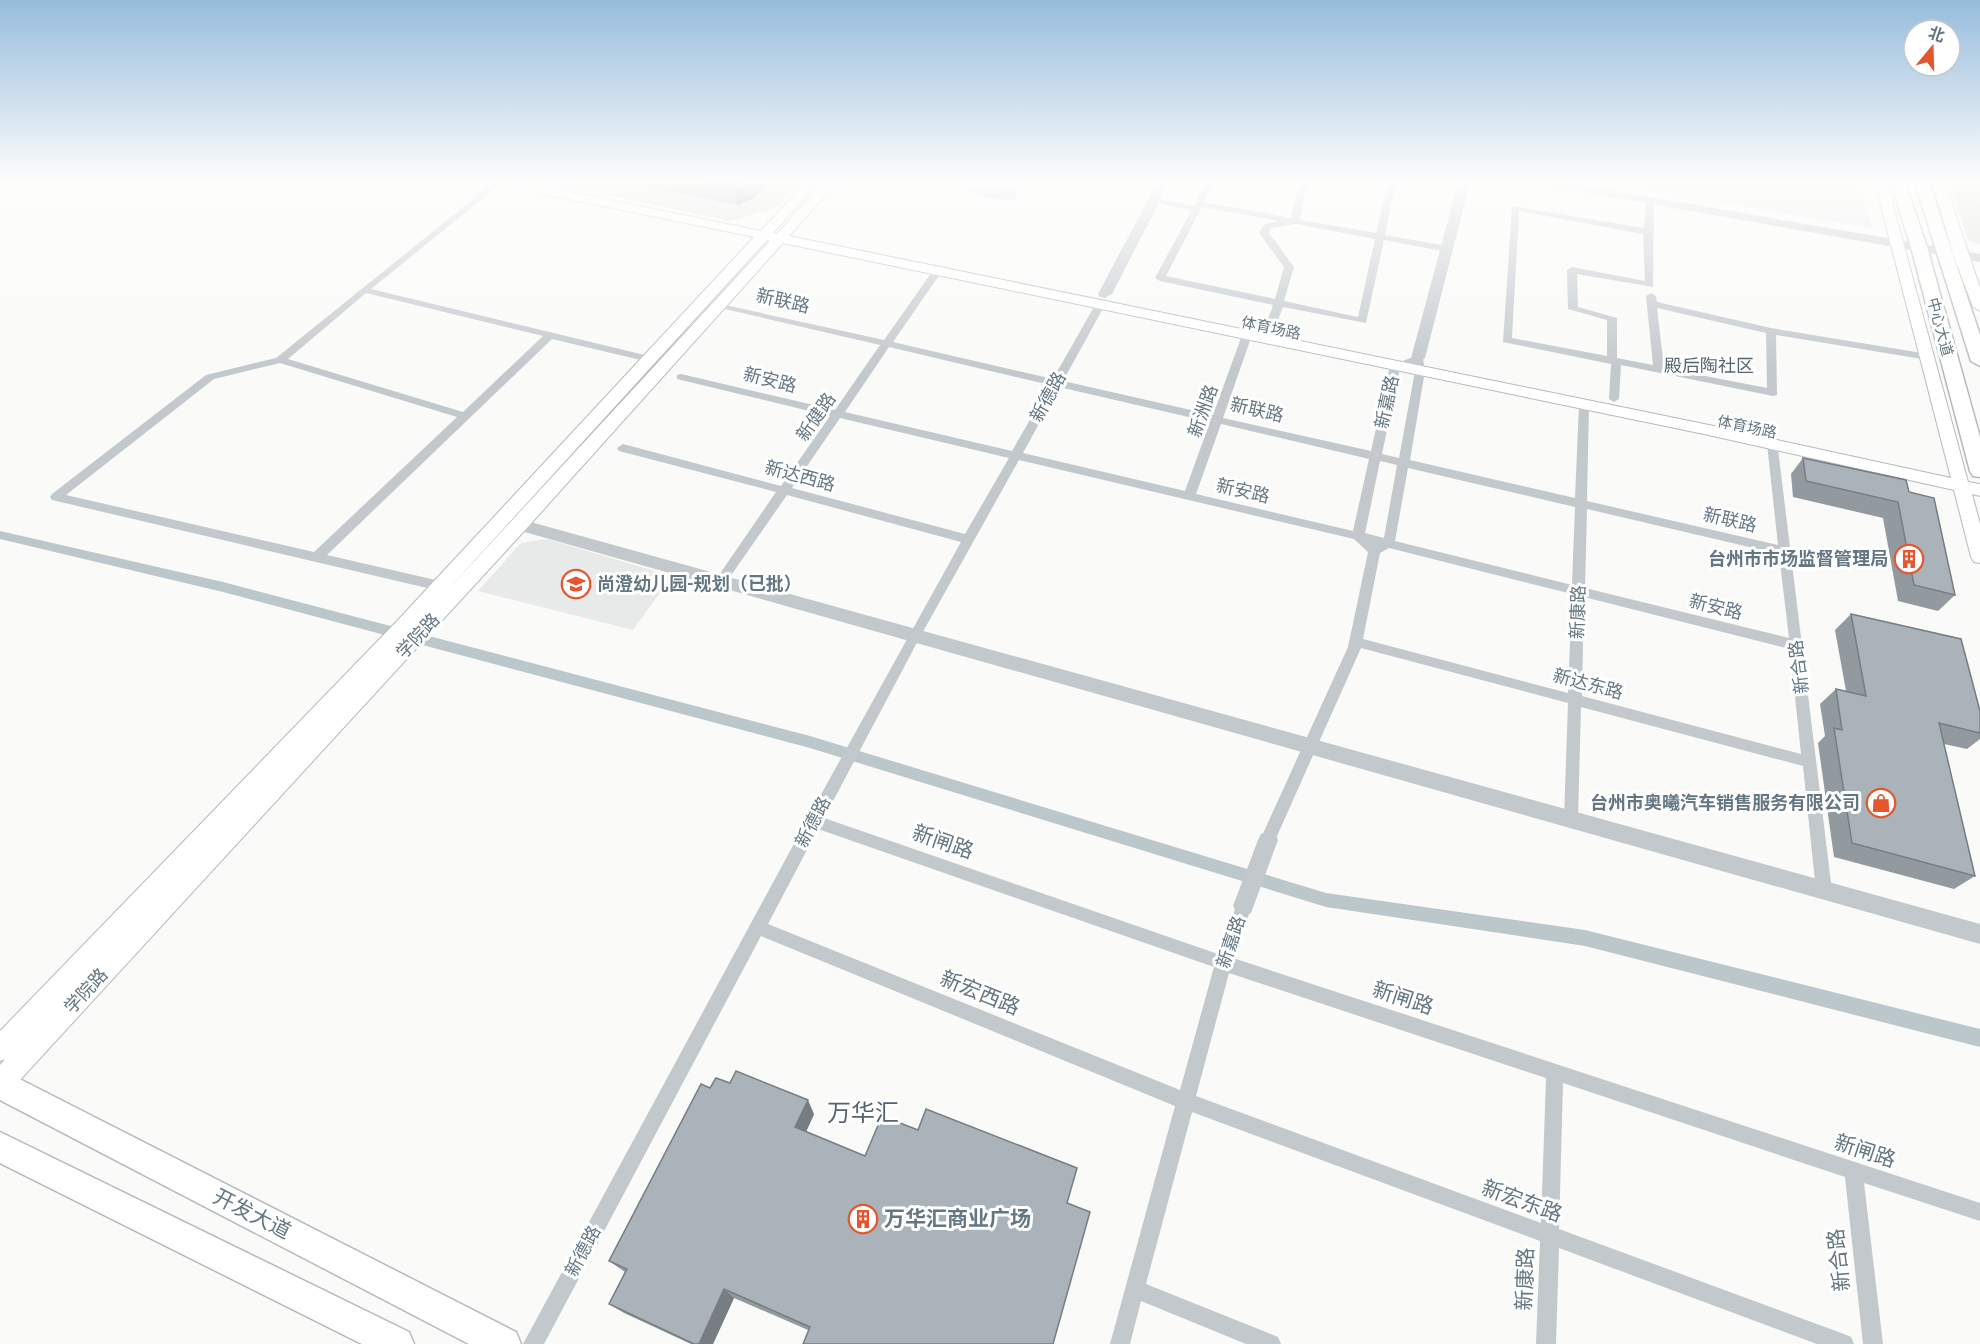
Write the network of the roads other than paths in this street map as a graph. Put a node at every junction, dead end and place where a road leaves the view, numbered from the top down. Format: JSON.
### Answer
{"nodes":[{"id":1,"x":419,"y":246,"type":"edge"},
{"id":2,"x":762,"y":246,"type":"edge"},
{"id":3,"x":765,"y":246,"type":"edge"},
{"id":4,"x":833,"y":246,"type":"edge"},
{"id":5,"x":843,"y":246,"type":"edge"},
{"id":6,"x":1130,"y":246,"type":"edge"},
{"id":7,"x":1177,"y":246,"type":"edge"},
{"id":8,"x":1273,"y":246,"type":"edge"},
{"id":9,"x":1378,"y":246,"type":"edge"},
{"id":10,"x":1429,"y":246,"type":"edge"},
{"id":11,"x":1448,"y":246,"type":"edge"},
{"id":12,"x":1513,"y":246,"type":"edge"},
{"id":13,"x":1649,"y":246,"type":"edge"},
{"id":14,"x":1899,"y":246,"type":"edge"},
{"id":15,"x":1912,"y":246,"type":"edge"},
{"id":16,"x":1949,"y":246,"type":"edge"},
{"id":17,"x":1951,"y":246,"type":"edge"},
{"id":18,"x":1919,"y":247,"type":"junction"},
{"id":19,"x":1447,"y":249,"type":"junction"},
{"id":20,"x":1952,"y":252,"type":"junction"},
{"id":21,"x":1980,"y":258,"type":"edge"},
{"id":22,"x":937,"y":271,"type":"junction"},
{"id":23,"x":1650,"y":285,"type":"junction"},
{"id":24,"x":364,"y":290,"type":"junction"},
{"id":25,"x":1102,"y":299,"type":"junction"},
{"id":26,"x":1279,"y":303,"type":"junction"},
{"id":27,"x":1652,"y":304,"type":"junction"},
{"id":28,"x":720,"y":305,"type":"junction"},
{"id":29,"x":1980,"y":308,"type":"edge"},
{"id":30,"x":1270,"y":328,"type":"junction"},
{"id":31,"x":1771,"y":331,"type":"junction"},
{"id":32,"x":550,"y":335,"type":"junction"},
{"id":33,"x":1247,"y":335,"type":"junction"},
{"id":34,"x":1924,"y":340,"type":"junction"},
{"id":35,"x":886,"y":344,"type":"junction"},
{"id":36,"x":1979,"y":354,"type":"edge"},
{"id":37,"x":1928,"y":357,"type":"junction"},
{"id":38,"x":1949,"y":358,"type":"junction"},
{"id":39,"x":649,"y":359,"type":"junction"},
{"id":40,"x":280,"y":360,"type":"junction"},
{"id":41,"x":1614,"y":361,"type":"junction"},
{"id":42,"x":1419,"y":365,"type":"junction"},
{"id":43,"x":1395,"y":366,"type":"junction"},
{"id":44,"x":1659,"y":369,"type":"junction"},
{"id":45,"x":681,"y":377,"type":"dead end"},
{"id":46,"x":1056,"y":383,"type":"junction"},
{"id":47,"x":1614,"y":399,"type":"junction"},
{"id":48,"x":1584,"y":405,"type":"junction"},
{"id":49,"x":837,"y":414,"type":"junction"},
{"id":50,"x":464,"y":416,"type":"junction"},
{"id":51,"x":1217,"y":420,"type":"junction"},
{"id":52,"x":1773,"y":444,"type":"junction"},
{"id":53,"x":623,"y":448,"type":"dead end"},
{"id":54,"x":1375,"y":456,"type":"junction"},
{"id":55,"x":1014,"y":457,"type":"junction"},
{"id":56,"x":1404,"y":462,"type":"junction"},
{"id":57,"x":1980,"y":471,"type":"edge"},
{"id":58,"x":1980,"y":476,"type":"edge"},
{"id":59,"x":1959,"y":478,"type":"junction"},
{"id":60,"x":784,"y":490,"type":"junction"},
{"id":61,"x":1980,"y":490,"type":"edge"},
{"id":62,"x":1189,"y":497,"type":"junction"},
{"id":63,"x":1581,"y":503,"type":"junction"},
{"id":64,"x":520,"y":525,"type":"junction"},
{"id":65,"x":1358,"y":536,"type":"junction"},
{"id":66,"x":968,"y":539,"type":"junction"},
{"id":67,"x":1389,"y":543,"type":"junction"},
{"id":68,"x":1374,"y":551,"type":"junction"},
{"id":69,"x":1785,"y":551,"type":"junction"},
{"id":70,"x":1980,"y":557,"type":"edge"},
{"id":71,"x":317,"y":558,"type":"junction"},
{"id":72,"x":721,"y":581,"type":"junction"},
{"id":73,"x":440,"y":586,"type":"junction"},
{"id":74,"x":1578,"y":591,"type":"junction"},
{"id":75,"x":414,"y":627,"type":"junction"},
{"id":76,"x":915,"y":634,"type":"junction"},
{"id":77,"x":1356,"y":642,"type":"junction"},
{"id":78,"x":1796,"y":645,"type":"junction"},
{"id":79,"x":376,"y":667,"type":"junction"},
{"id":80,"x":1575,"y":700,"type":"junction"},
{"id":81,"x":1310,"y":746,"type":"junction"},
{"id":82,"x":1810,"y":762,"type":"junction"},
{"id":83,"x":1571,"y":819,"type":"junction"},
{"id":84,"x":814,"y":821,"type":"junction"},
{"id":85,"x":1268,"y":840,"type":"joint"},
{"id":86,"x":1824,"y":891,"type":"junction"},
{"id":87,"x":1244,"y":906,"type":"joint"},
{"id":88,"x":757,"y":927,"type":"junction"},
{"id":89,"x":1980,"y":934,"type":"edge"},
{"id":90,"x":1223,"y":963,"type":"junction"},
{"id":91,"x":0,"y":1049,"type":"edge"},
{"id":92,"x":1555,"y":1072,"type":"junction"},
{"id":93,"x":0,"y":1084,"type":"edge"},
{"id":94,"x":1185,"y":1101,"type":"junction"},
{"id":95,"x":0,"y":1147,"type":"edge"},
{"id":96,"x":1853,"y":1170,"type":"junction"},
{"id":97,"x":1980,"y":1212,"type":"edge"},
{"id":98,"x":1550,"y":1235,"type":"junction"},
{"id":99,"x":1135,"y":1289,"type":"junction"},
{"id":100,"x":397,"y":1344,"type":"edge"},
{"id":101,"x":504,"y":1344,"type":"edge"},
{"id":102,"x":533,"y":1344,"type":"edge"},
{"id":103,"x":1120,"y":1344,"type":"edge"},
{"id":104,"x":1271,"y":1344,"type":"edge"},
{"id":105,"x":1546,"y":1344,"type":"edge"},
{"id":106,"x":1844,"y":1344,"type":"edge"},
{"id":107,"x":1873,"y":1344,"type":"edge"}],
"edges":[{"from":1,"to":24,"type":"street"},
{"from":2,"to":39,"type":"main road","name":"学院路"},
{"from":3,"to":28,"type":"main road","name":"学院路"},
{"from":4,"to":22,"type":"main road"},
{"from":5,"to":25,"type":"main road","name":"体育场路"},
{"from":6,"to":25,"type":"street"},
{"from":7,"to":26,"type":"street"},
{"from":8,"to":26,"type":"street"},
{"from":9,"to":26,"type":"street"},
{"from":10,"to":19,"type":"street"},
{"from":11,"to":19,"type":"street"},
{"from":12,"to":41,"type":"street"},
{"from":13,"to":23,"type":"street"},
{"from":14,"to":34,"type":"main road"},
{"from":15,"to":18,"type":"street"},
{"from":16,"to":20,"type":"main road","name":"中心大道"},
{"from":17,"to":20,"type":"main road"},
{"from":18,"to":20,"type":"street"},
{"from":18,"to":38,"type":"main road","name":"中心大道"},
{"from":19,"to":42,"type":"street"},
{"from":20,"to":21,"type":"street"},
{"from":20,"to":29,"type":"main road"},
{"from":20,"to":36,"type":"main road","name":"中心大道"},
{"from":22,"to":25,"type":"main road"},
{"from":22,"to":35,"type":"street","name":"新健路"},
{"from":23,"to":27,"type":"street"},
{"from":23,"to":41,"type":"street"},
{"from":24,"to":32,"type":"street"},
{"from":24,"to":40,"type":"street"},
{"from":25,"to":30,"type":"main road","name":"体育场路"},
{"from":25,"to":33,"type":"main road"},
{"from":25,"to":46,"type":"street","name":"新德路"},
{"from":26,"to":30,"type":"street"},
{"from":27,"to":31,"type":"street"},
{"from":27,"to":44,"type":"street"},
{"from":28,"to":35,"type":"street","name":"新联路"},
{"from":28,"to":64,"type":"main road","name":"学院路"},
{"from":30,"to":42,"type":"main road","name":"体育场路"},
{"from":31,"to":37,"type":"street"},
{"from":31,"to":44,"type":"street"},
{"from":32,"to":39,"type":"street"},
{"from":32,"to":50,"type":"street"},
{"from":33,"to":43,"type":"main road"},
{"from":33,"to":51,"type":"street","name":"新洲路"},
{"from":34,"to":37,"type":"main road"},
{"from":34,"to":38,"type":"main road"},
{"from":35,"to":46,"type":"street","name":"新联路"},
{"from":35,"to":49,"type":"street","name":"新健路"},
{"from":37,"to":59,"type":"main road"},
{"from":38,"to":57,"type":"main road","name":"中心大道"},
{"from":39,"to":73,"type":"main road","name":"学院路"},
{"from":40,"to":50,"type":"street"},
{"from":40,"to":71,"type":"street"},
{"from":41,"to":44,"type":"street"},
{"from":41,"to":47,"type":"street"},
{"from":42,"to":43,"type":"main road"},
{"from":42,"to":47,"type":"main road","name":"体育场路"},
{"from":42,"to":48,"type":"main road"},
{"from":42,"to":56,"type":"street","name":"新嘉路"},
{"from":43,"to":54,"type":"street","name":"新嘉路"},
{"from":45,"to":49,"type":"street","name":"新安路"},
{"from":46,"to":51,"type":"street","name":"新联路"},
{"from":46,"to":55,"type":"street","name":"新德路"},
{"from":47,"to":59,"type":"main road","name":"体育场路"},
{"from":48,"to":52,"type":"main road"},
{"from":48,"to":63,"type":"street","name":"新康路"},
{"from":49,"to":55,"type":"street","name":"新安路"},
{"from":49,"to":60,"type":"street","name":"新健路"},
{"from":50,"to":71,"type":"street"},
{"from":51,"to":54,"type":"street","name":"新联路"},
{"from":51,"to":62,"type":"street","name":"新洲路"},
{"from":52,"to":59,"type":"main road"},
{"from":52,"to":69,"type":"street","name":"新合路"},
{"from":53,"to":60,"type":"street","name":"新达西路"},
{"from":54,"to":56,"type":"street","name":"新联路"},
{"from":54,"to":65,"type":"street","name":"新嘉路"},
{"from":55,"to":62,"type":"street","name":"新安路"},
{"from":55,"to":66,"type":"street","name":"新德路"},
{"from":56,"to":63,"type":"street","name":"新联路"},
{"from":56,"to":67,"type":"street","name":"新嘉路"},
{"from":58,"to":59,"type":"main road","name":"体育场路"},
{"from":59,"to":61,"type":"main road"},
{"from":59,"to":70,"type":"main road"},
{"from":60,"to":66,"type":"street","name":"新达西路"},
{"from":60,"to":72,"type":"street","name":"新健路"},
{"from":62,"to":65,"type":"street","name":"新安路"},
{"from":63,"to":69,"type":"street","name":"新联路"},
{"from":63,"to":74,"type":"street","name":"新康路"},
{"from":64,"to":72,"type":"street"},
{"from":64,"to":75,"type":"main road","name":"学院路"},
{"from":65,"to":67,"type":"street","name":"新安路"},
{"from":65,"to":68,"type":"street"},
{"from":66,"to":76,"type":"street","name":"新德路"},
{"from":67,"to":68,"type":"street"},
{"from":67,"to":74,"type":"street","name":"新安路"},
{"from":68,"to":77,"type":"street","name":"新嘉路"},
{"from":69,"to":78,"type":"street","name":"新合路"},
{"from":71,"to":73,"type":"street"},
{"from":72,"to":76,"type":"street"},
{"from":73,"to":75,"type":"main road","name":"学院路"},
{"from":74,"to":78,"type":"street","name":"新安路"},
{"from":74,"to":80,"type":"street","name":"新康路"},
{"from":75,"to":79,"type":"main road","name":"学院路"},
{"from":76,"to":81,"type":"street"},
{"from":76,"to":84,"type":"street","name":"新德路"},
{"from":77,"to":80,"type":"street","name":"新达东路"},
{"from":77,"to":81,"type":"street","name":"新嘉路"},
{"from":78,"to":82,"type":"street","name":"新合路"},
{"from":79,"to":91,"type":"main road","name":"学院路"},
{"from":79,"to":93,"type":"main road","name":"学院路"},
{"from":80,"to":82,"type":"street","name":"新达东路"},
{"from":80,"to":83,"type":"street","name":"新康路"},
{"from":81,"to":83,"type":"street"},
{"from":81,"to":85,"type":"street","name":"新嘉路"},
{"from":82,"to":86,"type":"street","name":"新合路"},
{"from":83,"to":86,"type":"street"},
{"from":84,"to":88,"type":"street","name":"新德路"},
{"from":84,"to":90,"type":"street","name":"新闸路"},
{"from":85,"to":87,"type":"street","name":"新嘉路"},
{"from":86,"to":89,"type":"street"},
{"from":87,"to":90,"type":"street","name":"新嘉路"},
{"from":88,"to":94,"type":"street","name":"新宏西路"},
{"from":88,"to":102,"type":"street","name":"新德路"},
{"from":90,"to":92,"type":"street","name":"新闸路"},
{"from":90,"to":94,"type":"street","name":"新嘉路"},
{"from":92,"to":96,"type":"street","name":"新闸路"},
{"from":92,"to":98,"type":"street","name":"新康路"},
{"from":93,"to":101,"type":"main road","name":"开发大道"},
{"from":94,"to":98,"type":"street","name":"新宏东路"},
{"from":94,"to":99,"type":"street","name":"新嘉路"},
{"from":95,"to":100,"type":"main road"},
{"from":96,"to":97,"type":"street","name":"新闸路"},
{"from":96,"to":107,"type":"street","name":"新合路"},
{"from":98,"to":105,"type":"street","name":"新康路"},
{"from":98,"to":106,"type":"street","name":"新宏东路"},
{"from":99,"to":103,"type":"street","name":"新嘉路"},
{"from":99,"to":104,"type":"street"}]}
